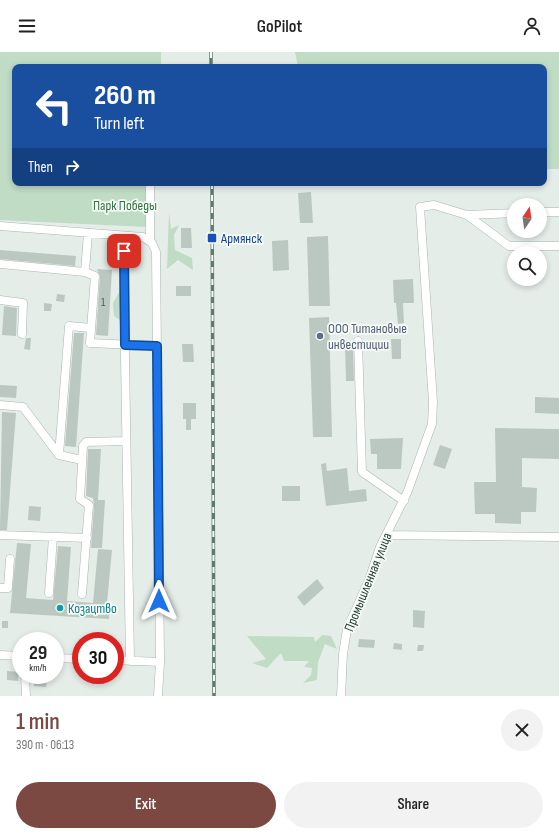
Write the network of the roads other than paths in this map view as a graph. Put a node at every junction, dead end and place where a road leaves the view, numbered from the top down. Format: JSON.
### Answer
{"nodes":[{"id":1,"x":150,"y":186,"type":"edge"},
{"id":2,"x":547,"y":212,"type":"edge"},
{"id":3,"x":559,"y":212,"type":"edge"},
{"id":4,"x":507,"y":213,"type":"edge"},
{"id":5,"x":467,"y":215,"type":"junction"},
{"id":6,"x":0,"y":226,"type":"edge"},
{"id":7,"x":88,"y":233,"type":"junction"},
{"id":8,"x":123,"y":236,"type":"junction"},
{"id":9,"x":150,"y":241,"type":"junction"},
{"id":10,"x":559,"y":246,"type":"edge"},
{"id":11,"x":0,"y":264,"type":"edge"},
{"id":12,"x":85,"y":272,"type":"junction"},
{"id":13,"x":0,"y":300,"type":"edge"},
{"id":14,"x":91,"y":328,"type":"junction"},
{"id":15,"x":22,"y":334,"type":"dead end"},
{"id":16,"x":358,"y":341,"type":"dead end"},
{"id":17,"x":125,"y":345,"type":"junction"},
{"id":18,"x":157,"y":346,"type":"junction"},
{"id":19,"x":0,"y":405,"type":"edge"},
{"id":20,"x":125,"y":442,"type":"junction"},
{"id":21,"x":60,"y":455,"type":"junction"},
{"id":22,"x":82,"y":460,"type":"junction"},
{"id":23,"x":404,"y":501,"type":"junction"},
{"id":24,"x":387,"y":534,"type":"junction"},
{"id":25,"x":0,"y":535,"type":"edge"},
{"id":26,"x":53,"y":537,"type":"junction"},
{"id":27,"x":559,"y":537,"type":"edge"},
{"id":28,"x":87,"y":538,"type":"junction"},
{"id":29,"x":10,"y":559,"type":"dead end"},
{"id":30,"x":0,"y":588,"type":"edge"},
{"id":31,"x":49,"y":593,"type":"dead end"},
{"id":32,"x":82,"y":594,"type":"dead end"},
{"id":33,"x":0,"y":655,"type":"edge"},
{"id":34,"x":12,"y":656,"type":"edge"},
{"id":35,"x":124,"y":661,"type":"edge"},
{"id":36,"x":130,"y":661,"type":"junction"},
{"id":37,"x":160,"y":662,"type":"junction"},
{"id":38,"x":26,"y":684,"type":"edge"},
{"id":39,"x":26,"y":696,"type":"edge"},
{"id":40,"x":158,"y":696,"type":"edge"},
{"id":41,"x":341,"y":696,"type":"edge"}],
"edges":[{"from":1,"to":9,"type":"street"},
{"from":2,"to":3,"type":"street"},
{"from":4,"to":5,"type":"street"},
{"from":5,"to":10,"type":"street"},
{"from":5,"to":23,"type":"street","name":"Промышленная улица"},
{"from":6,"to":7,"type":"street"},
{"from":7,"to":8,"type":"street"},
{"from":7,"to":12,"type":"street"},
{"from":8,"to":9,"type":"street"},
{"from":8,"to":17,"type":"street"},
{"from":9,"to":18,"type":"street"},
{"from":11,"to":12,"type":"street"},
{"from":12,"to":14,"type":"street"},
{"from":13,"to":15,"type":"street"},
{"from":14,"to":17,"type":"street"},
{"from":14,"to":21,"type":"street"},
{"from":16,"to":23,"type":"street"},
{"from":17,"to":18,"type":"street"},
{"from":17,"to":20,"type":"street"},
{"from":18,"to":37,"type":"street"},
{"from":19,"to":21,"type":"street"},
{"from":20,"to":22,"type":"street"},
{"from":20,"to":36,"type":"street"},
{"from":21,"to":22,"type":"street"},
{"from":22,"to":28,"type":"street"},
{"from":23,"to":24,"type":"street","name":"Промышленная улица"},
{"from":24,"to":27,"type":"street"},
{"from":24,"to":41,"type":"street","name":"Промышленная улица"},
{"from":25,"to":26,"type":"street"},
{"from":26,"to":28,"type":"street"},
{"from":26,"to":31,"type":"street"},
{"from":28,"to":32,"type":"street"},
{"from":29,"to":30,"type":"street"},
{"from":33,"to":34,"type":"street"},
{"from":35,"to":36,"type":"street"},
{"from":36,"to":37,"type":"street"},
{"from":37,"to":40,"type":"street"},
{"from":38,"to":39,"type":"street"}]}
